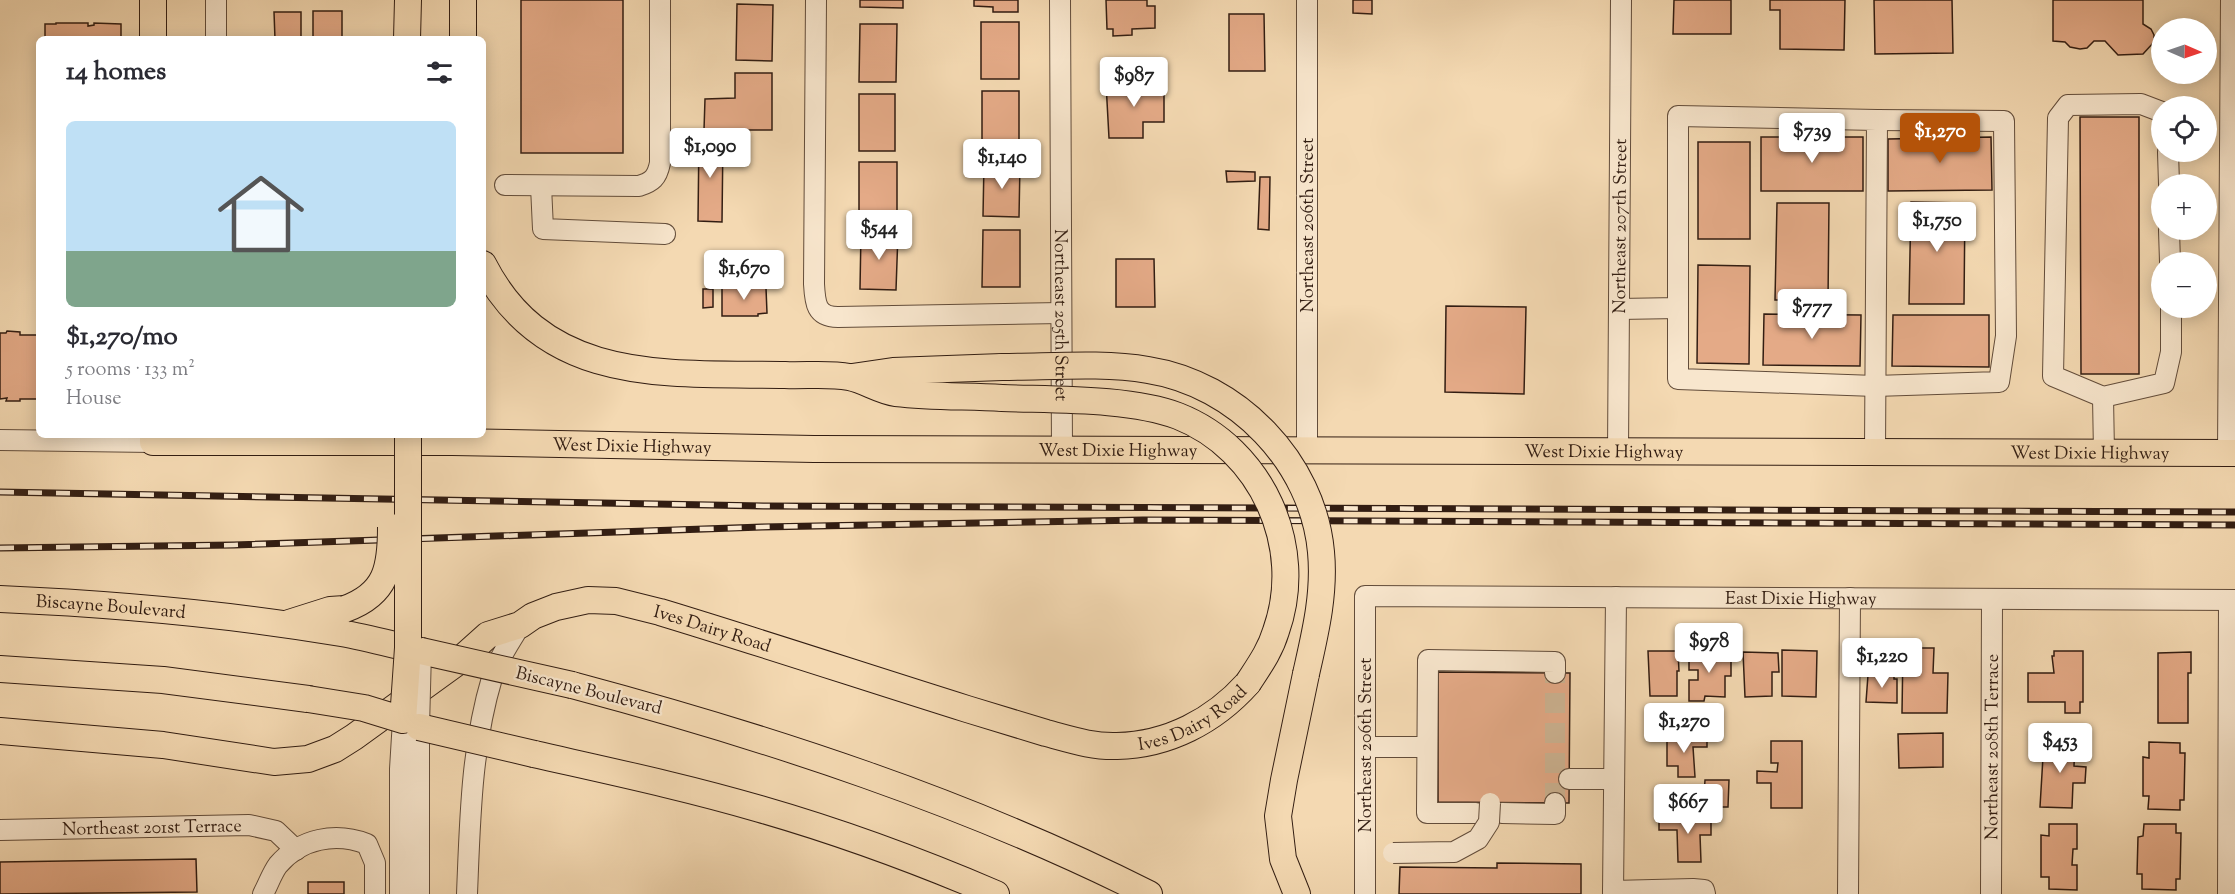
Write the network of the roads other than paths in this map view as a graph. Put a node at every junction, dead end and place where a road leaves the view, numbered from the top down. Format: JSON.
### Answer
{"nodes":[{"id":1,"x":153,"y":0,"type":"edge"},
{"id":2,"x":216,"y":0,"type":"edge"},
{"id":3,"x":408,"y":0,"type":"edge"},
{"id":4,"x":463,"y":0,"type":"edge"},
{"id":5,"x":660,"y":0,"type":"edge"},
{"id":6,"x":816,"y":0,"type":"edge"},
{"id":7,"x":1060,"y":0,"type":"edge"},
{"id":8,"x":1307,"y":0,"type":"edge"},
{"id":9,"x":1621,"y":0,"type":"edge"},
{"id":10,"x":2231,"y":0,"type":"edge"},
{"id":11,"x":153,"y":36,"type":"edge"},
{"id":12,"x":216,"y":36,"type":"edge"},
{"id":13,"x":408,"y":36,"type":"edge"},
{"id":14,"x":463,"y":36,"type":"edge"},
{"id":15,"x":2151,"y":108,"type":"edge"},
{"id":16,"x":1877,"y":120,"type":"junction"},
{"id":17,"x":505,"y":185,"type":"dead end"},
{"id":18,"x":541,"y":186,"type":"junction"},
{"id":19,"x":665,"y":234,"type":"dead end"},
{"id":20,"x":486,"y":269,"type":"edge"},
{"id":21,"x":2232,"y":280,"type":"edge"},
{"id":22,"x":1678,"y":308,"type":"junction"},
{"id":23,"x":1619,"y":309,"type":"junction"},
{"id":24,"x":1061,"y":313,"type":"junction"},
{"id":25,"x":2171,"y":318,"type":"edge"},
{"id":26,"x":2232,"y":371,"type":"edge"},
{"id":27,"x":849,"y":377,"type":"junction"},
{"id":28,"x":1875,"y":386,"type":"junction"},
{"id":29,"x":2103,"y":397,"type":"junction"},
{"id":30,"x":153,"y":438,"type":"edge"},
{"id":31,"x":408,"y":438,"type":"edge"},
{"id":32,"x":0,"y":440,"type":"edge"},
{"id":33,"x":1062,"y":449,"type":"junction"},
{"id":34,"x":1307,"y":450,"type":"junction"},
{"id":35,"x":1618,"y":452,"type":"junction"},
{"id":36,"x":1875,"y":452,"type":"junction"},
{"id":37,"x":2104,"y":453,"type":"junction"},
{"id":38,"x":2231,"y":453,"type":"edge"},
{"id":39,"x":408,"y":491,"type":"junction"},
{"id":40,"x":1365,"y":596,"type":"joint"},
{"id":41,"x":1616,"y":597,"type":"junction"},
{"id":42,"x":1850,"y":598,"type":"junction"},
{"id":43,"x":0,"y":599,"type":"edge"},
{"id":44,"x":1992,"y":599,"type":"junction"},
{"id":45,"x":2232,"y":600,"type":"edge"},
{"id":46,"x":344,"y":621,"type":"junction"},
{"id":47,"x":520,"y":625,"type":"junction"},
{"id":48,"x":415,"y":650,"type":"junction"},
{"id":49,"x":0,"y":669,"type":"edge"},
{"id":50,"x":1555,"y":673,"type":"dead end"},
{"id":51,"x":411,"y":723,"type":"junction"},
{"id":52,"x":0,"y":731,"type":"edge"},
{"id":53,"x":1365,"y":747,"type":"junction"},
{"id":54,"x":1427,"y":747,"type":"junction"},
{"id":55,"x":1569,"y":778,"type":"dead end"},
{"id":56,"x":1614,"y":779,"type":"junction"},
{"id":57,"x":2232,"y":784,"type":"edge"},
{"id":58,"x":1555,"y":803,"type":"dead end"},
{"id":59,"x":1489,"y":810,"type":"junction"},
{"id":60,"x":410,"y":822,"type":"junction"},
{"id":61,"x":0,"y":830,"type":"edge"},
{"id":62,"x":2232,"y":846,"type":"edge"},
{"id":63,"x":296,"y":850,"type":"junction"},
{"id":64,"x":1365,"y":853,"type":"junction"},
{"id":65,"x":1613,"y":892,"type":"edge"},
{"id":66,"x":263,"y":894,"type":"edge"},
{"id":67,"x":375,"y":894,"type":"edge"},
{"id":68,"x":400,"y":894,"type":"edge"},
{"id":69,"x":419,"y":894,"type":"edge"},
{"id":70,"x":467,"y":894,"type":"edge"},
{"id":71,"x":996,"y":894,"type":"edge"},
{"id":72,"x":1149,"y":894,"type":"edge"},
{"id":73,"x":1297,"y":894,"type":"edge"},
{"id":74,"x":1365,"y":894,"type":"edge"},
{"id":75,"x":1705,"y":894,"type":"edge"},
{"id":76,"x":1848,"y":894,"type":"edge"},
{"id":77,"x":1991,"y":894,"type":"edge"},
{"id":78,"x":2228,"y":894,"type":"edge"}],
"edges":[{"from":1,"to":11,"type":"main road"},
{"from":2,"to":12,"type":"street"},
{"from":3,"to":13,"type":"main road"},
{"from":4,"to":14,"type":"main road"},
{"from":5,"to":18,"type":"street"},
{"from":6,"to":24,"type":"street"},
{"from":7,"to":24,"type":"street","name":"Northeast 205th Street"},
{"from":8,"to":34,"type":"street","name":"Northeast 206th Street"},
{"from":9,"to":23,"type":"street","name":"Northeast 207th Street"},
{"from":10,"to":21,"type":"street"},
{"from":15,"to":29,"type":"street"},
{"from":16,"to":22,"type":"street"},
{"from":16,"to":28,"type":"street"},
{"from":16,"to":28,"type":"street"},
{"from":17,"to":18,"type":"street"},
{"from":18,"to":19,"type":"street"},
{"from":20,"to":27,"type":"main road","name":"Ives Dairy Road"},
{"from":21,"to":26,"type":"street"},
{"from":22,"to":23,"type":"street"},
{"from":22,"to":28,"type":"street"},
{"from":23,"to":35,"type":"street","name":"Northeast 207th Street"},
{"from":24,"to":33,"type":"street","name":"Northeast 205th Street"},
{"from":25,"to":29,"type":"street"},
{"from":26,"to":38,"type":"street"},
{"from":27,"to":47,"type":"main road","name":"Ives Dairy Road","bridge":true},
{"from":27,"to":73,"type":"main road","bridge":true},
{"from":28,"to":36,"type":"street"},
{"from":29,"to":37,"type":"street"},
{"from":30,"to":32,"type":"street","name":"West Dixie Highway"},
{"from":30,"to":33,"type":"main road","name":"West Dixie Highway"},
{"from":31,"to":39,"type":"main road","bridge":true},
{"from":33,"to":34,"type":"main road","name":"West Dixie Highway"},
{"from":34,"to":35,"type":"main road","name":"West Dixie Highway"},
{"from":35,"to":36,"type":"main road","name":"West Dixie Highway"},
{"from":36,"to":37,"type":"main road","name":"West Dixie Highway"},
{"from":37,"to":38,"type":"main road","name":"West Dixie Highway"},
{"from":39,"to":46,"type":"main road","bridge":true},
{"from":39,"to":48,"type":"main road","bridge":true},
{"from":40,"to":41,"type":"street","name":"East Dixie Highway"},
{"from":40,"to":53,"type":"street","name":"Northeast 206th Street"},
{"from":41,"to":42,"type":"street","name":"East Dixie Highway"},
{"from":41,"to":56,"type":"street"},
{"from":42,"to":44,"type":"street","name":"East Dixie Highway"},
{"from":42,"to":76,"type":"street"},
{"from":43,"to":46,"type":"main road","name":"Biscayne Boulevard"},
{"from":44,"to":45,"type":"street","name":"East Dixie Highway"},
{"from":44,"to":77,"type":"street","name":"Northeast 208th Terrace"},
{"from":45,"to":57,"type":"street"},
{"from":46,"to":48,"type":"main road","name":"Biscayne Boulevard"},
{"from":47,"to":52,"type":"main road","name":"Ives Dairy Road"},
{"from":47,"to":70,"type":"street"},
{"from":48,"to":51,"type":"main road","bridge":true},
{"from":48,"to":72,"type":"main road","name":"Biscayne Boulevard","bridge":true},
{"from":49,"to":51,"type":"main road","bridge":true},
{"from":50,"to":54,"type":"street"},
{"from":51,"to":60,"type":"street"},
{"from":51,"to":71,"type":"main road","bridge":true},
{"from":53,"to":54,"type":"street"},
{"from":53,"to":64,"type":"street","name":"Northeast 206th Street"},
{"from":54,"to":59,"type":"street"},
{"from":55,"to":56,"type":"street"},
{"from":56,"to":65,"type":"street"},
{"from":57,"to":62,"type":"street"},
{"from":58,"to":59,"type":"street"},
{"from":59,"to":64,"type":"street","bridge":true},
{"from":60,"to":68,"type":"street"},
{"from":60,"to":69,"type":"street"},
{"from":61,"to":63,"type":"street","name":"Northeast 201st Terrace"},
{"from":62,"to":78,"type":"street"},
{"from":63,"to":66,"type":"street"},
{"from":63,"to":67,"type":"street"},
{"from":64,"to":74,"type":"street","name":"Northeast 206th Street"},
{"from":65,"to":75,"type":"street"}]}
